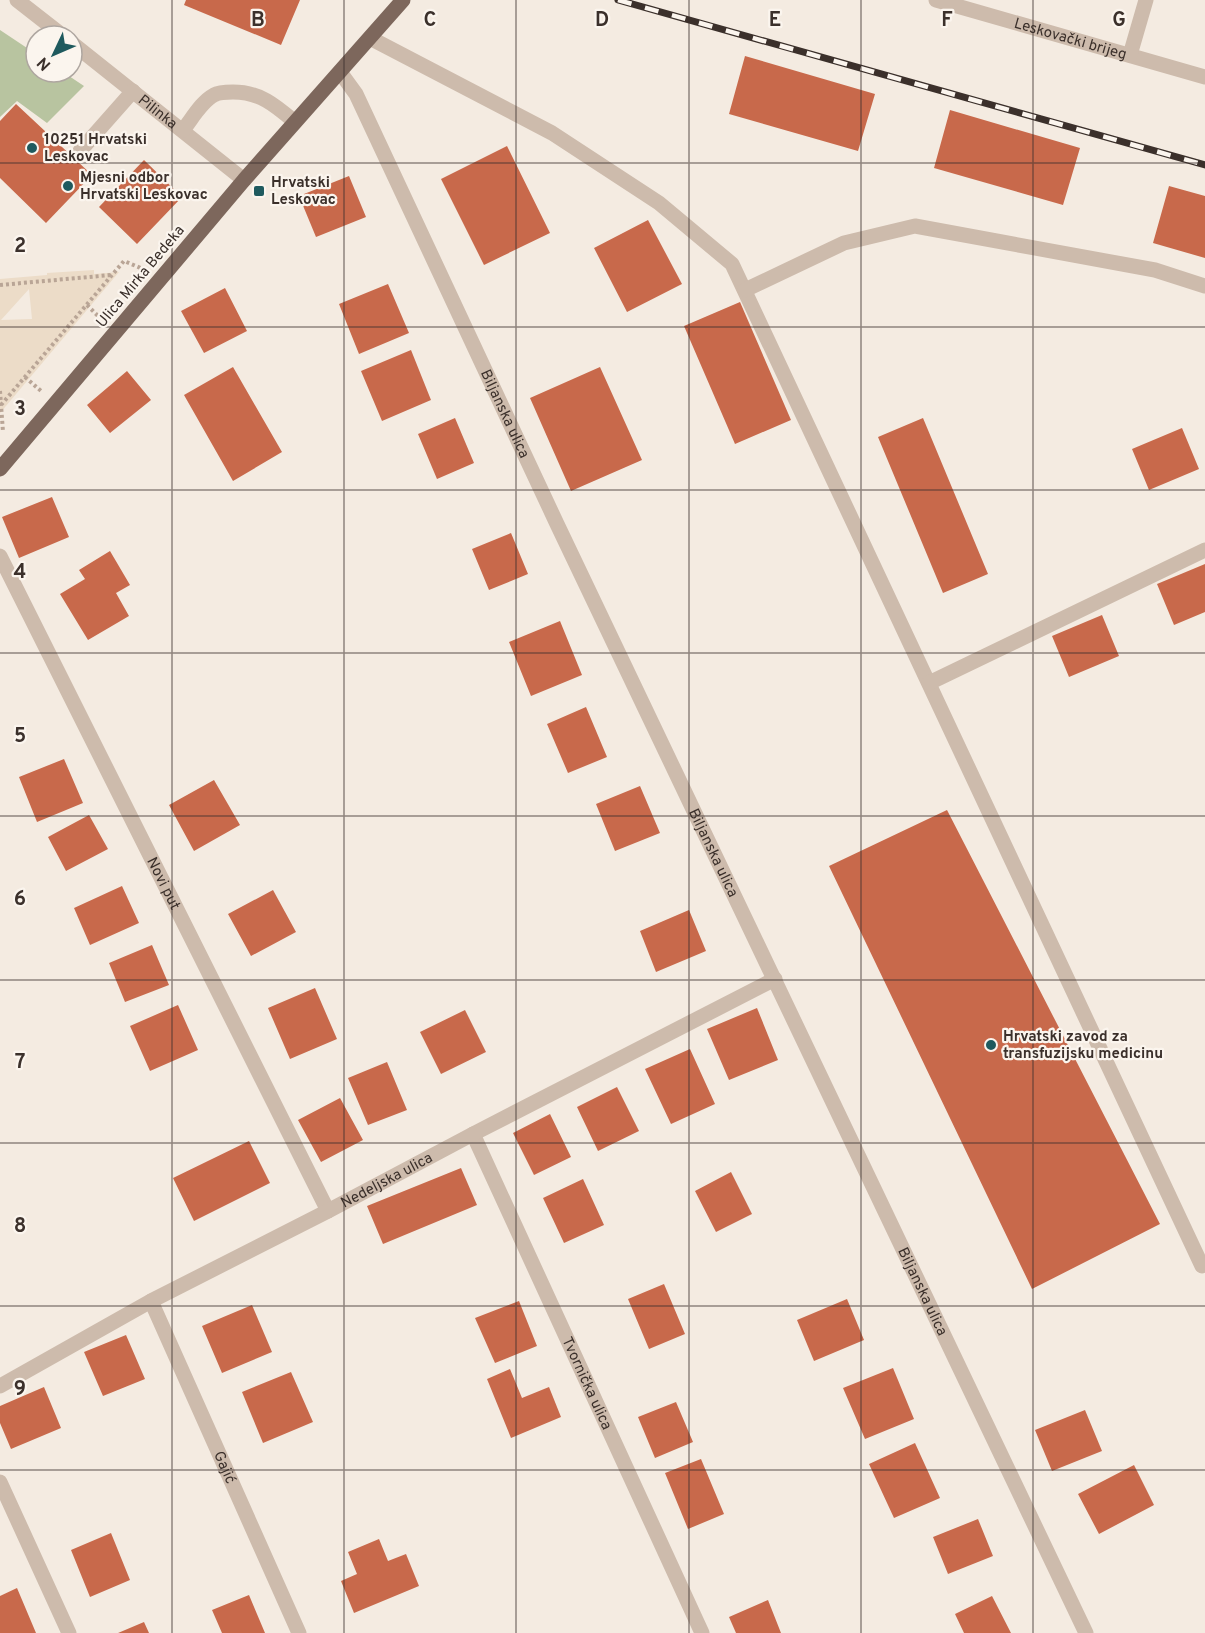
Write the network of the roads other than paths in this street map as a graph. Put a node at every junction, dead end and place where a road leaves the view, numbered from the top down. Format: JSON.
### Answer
{"nodes":[{"id":1,"x":17,"y":0,"type":"edge"},
{"id":2,"x":404,"y":0,"type":"edge"},
{"id":3,"x":936,"y":0,"type":"edge"},
{"id":4,"x":1146,"y":0,"type":"edge"},
{"id":5,"x":48,"y":24,"type":"edge"},
{"id":6,"x":370,"y":38,"type":"junction"},
{"id":7,"x":84,"y":52,"type":"edge"},
{"id":8,"x":1130,"y":55,"type":"junction"},
{"id":9,"x":340,"y":72,"type":"junction"},
{"id":10,"x":1205,"y":77,"type":"edge"},
{"id":11,"x":133,"y":91,"type":"junction"},
{"id":12,"x":295,"y":122,"type":"junction"},
{"id":13,"x":183,"y":130,"type":"junction"},
{"id":14,"x":80,"y":151,"type":"dead end"},
{"id":15,"x":244,"y":180,"type":"junction"},
{"id":16,"x":1205,"y":286,"type":"edge"},
{"id":17,"x":745,"y":290,"type":"junction"},
{"id":18,"x":0,"y":469,"type":"edge"},
{"id":19,"x":1205,"y":550,"type":"edge"},
{"id":20,"x":0,"y":556,"type":"edge"},
{"id":21,"x":929,"y":682,"type":"junction"},
{"id":22,"x":775,"y":979,"type":"junction"},
{"id":23,"x":473,"y":1134,"type":"junction"},
{"id":24,"x":328,"y":1211,"type":"junction"},
{"id":25,"x":1202,"y":1266,"type":"dead end"},
{"id":26,"x":152,"y":1301,"type":"junction"},
{"id":27,"x":0,"y":1386,"type":"edge"},
{"id":28,"x":0,"y":1482,"type":"edge"},
{"id":29,"x":69,"y":1633,"type":"edge"},
{"id":30,"x":299,"y":1633,"type":"edge"},
{"id":31,"x":702,"y":1633,"type":"edge"},
{"id":32,"x":1086,"y":1633,"type":"edge"}],
"edges":[{"from":1,"to":5,"type":"street"},
{"from":2,"to":6,"type":"main road","name":"Ulica Mirka Bedeka"},
{"from":3,"to":8,"type":"street","name":"Leskovački brijeg"},
{"from":4,"to":8,"type":"street"},
{"from":6,"to":9,"type":"main road","name":"Ulica Mirka Bedeka"},
{"from":6,"to":17,"type":"street"},
{"from":7,"to":11,"type":"street","name":"Pilinka"},
{"from":8,"to":10,"type":"street","name":"Leskovački brijeg"},
{"from":9,"to":12,"type":"main road","name":"Ulica Mirka Bedeka"},
{"from":9,"to":22,"type":"street","name":"Biljanska ulica"},
{"from":11,"to":13,"type":"street","name":"Pilinka"},
{"from":11,"to":14,"type":"street"},
{"from":12,"to":13,"type":"street"},
{"from":12,"to":15,"type":"main road","name":"Ulica Mirka Bedeka"},
{"from":13,"to":15,"type":"street","name":"Pilinka"},
{"from":15,"to":18,"type":"main road","name":"Ulica Mirka Bedeka"},
{"from":16,"to":17,"type":"street"},
{"from":17,"to":21,"type":"street"},
{"from":19,"to":21,"type":"street"},
{"from":20,"to":24,"type":"street","name":"Novi put"},
{"from":21,"to":25,"type":"street"},
{"from":22,"to":23,"type":"street","name":"Nedeljska ulica"},
{"from":22,"to":32,"type":"street","name":"Biljanska ulica"},
{"from":23,"to":24,"type":"street","name":"Nedeljska ulica"},
{"from":23,"to":31,"type":"street","name":"Tvornička ulica"},
{"from":24,"to":26,"type":"street","name":"Nedeljska ulica"},
{"from":26,"to":27,"type":"street","name":"Nedeljska ulica"},
{"from":26,"to":30,"type":"street","name":"Gajić"},
{"from":28,"to":29,"type":"street"}]}
